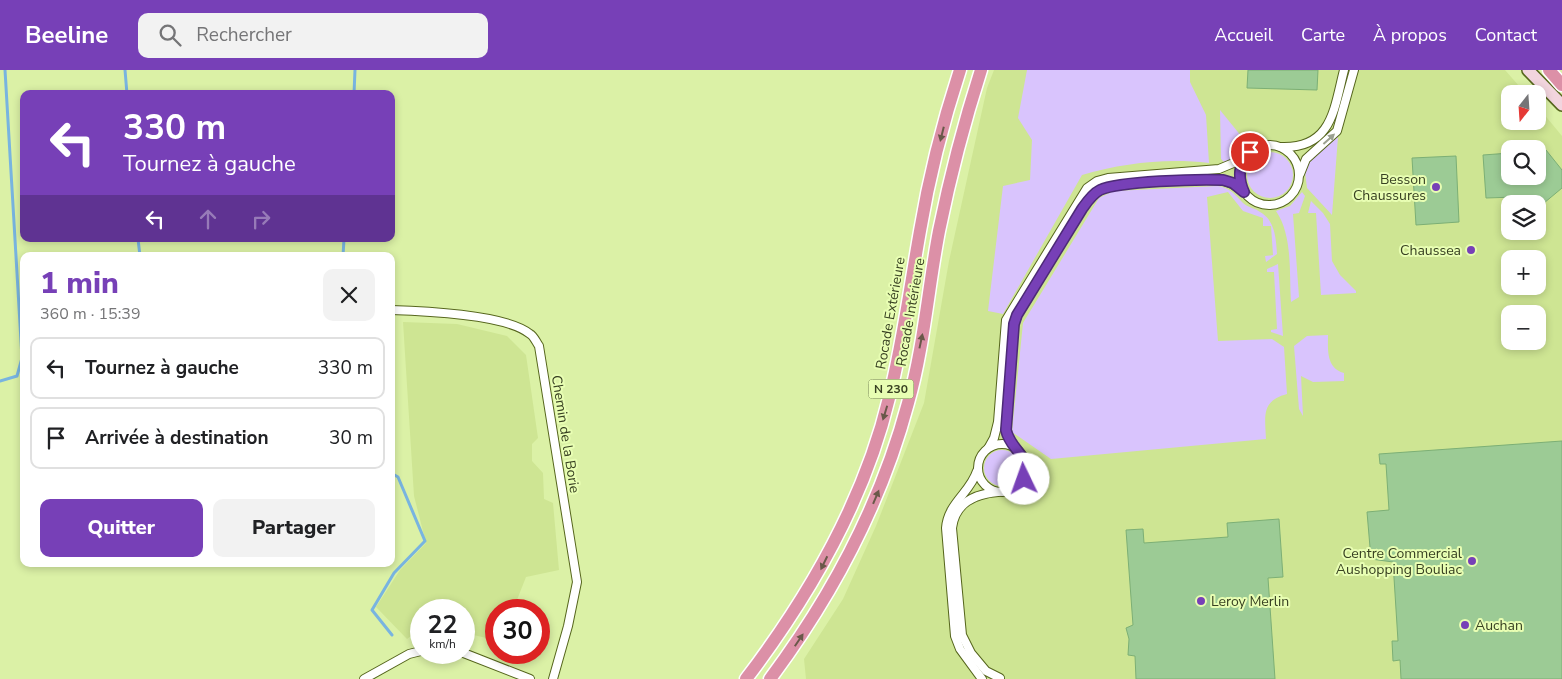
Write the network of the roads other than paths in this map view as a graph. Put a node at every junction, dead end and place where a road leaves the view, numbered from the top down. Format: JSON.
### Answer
{"nodes":[{"id":1,"x":958,"y":70,"type":"edge"},
{"id":2,"x":981,"y":70,"type":"edge"},
{"id":3,"x":986,"y":70,"type":"edge"},
{"id":4,"x":1344,"y":70,"type":"edge"},
{"id":5,"x":1354,"y":70,"type":"edge"},
{"id":6,"x":1528,"y":70,"type":"edge"},
{"id":7,"x":1542,"y":70,"type":"edge"},
{"id":8,"x":1549,"y":70,"type":"edge"},
{"id":9,"x":1562,"y":85,"type":"edge"},
{"id":10,"x":1562,"y":91,"type":"edge"},
{"id":11,"x":1562,"y":105,"type":"edge"},
{"id":12,"x":968,"y":111,"type":"junction"},
{"id":13,"x":1279,"y":147,"type":"junction"},
{"id":14,"x":1243,"y":159,"type":"junction"},
{"id":15,"x":1299,"y":176,"type":"junction"},
{"id":16,"x":1244,"y":192,"type":"junction"},
{"id":17,"x":395,"y":310,"type":"edge"},
{"id":18,"x":989,"y":446,"type":"junction"},
{"id":19,"x":1012,"y":446,"type":"junction"},
{"id":20,"x":977,"y":471,"type":"junction"},
{"id":21,"x":998,"y":492,"type":"junction"},
{"id":22,"x":410,"y":654,"type":"edge"},
{"id":23,"x":475,"y":657,"type":"edge"},
{"id":24,"x":364,"y":679,"type":"edge"},
{"id":25,"x":530,"y":679,"type":"edge"},
{"id":26,"x":553,"y":679,"type":"edge"},
{"id":27,"x":746,"y":679,"type":"edge"},
{"id":28,"x":770,"y":679,"type":"edge"},
{"id":29,"x":982,"y":679,"type":"edge"},
{"id":30,"x":1001,"y":679,"type":"edge"}],
"edges":[{"from":1,"to":27,"type":"highway","name":"Rocade Extérieure","number":"N 230","one_way":true},
{"from":2,"to":12,"type":"highway","name":"Rocade Intérieure","number":"N 230"},
{"from":3,"to":12,"type":"highway"},
{"from":4,"to":13,"type":"street"},
{"from":15,"to":5,"type":"street","one_way":true},
{"from":6,"to":11,"type":"main road"},
{"from":7,"to":10,"type":"main road"},
{"from":8,"to":9,"type":"highway"},
{"from":28,"to":12,"type":"highway","name":"Rocade Intérieure","number":"N 230","one_way":true},
{"from":13,"to":14,"type":"street"},
{"from":13,"to":15,"type":"street"},
{"from":14,"to":16,"type":"street"},
{"from":14,"to":18,"type":"street"},
{"from":15,"to":16,"type":"street"},
{"from":16,"to":19,"type":"street"},
{"from":17,"to":26,"type":"street","name":"Chemin de la Borie"},
{"from":18,"to":19,"type":"street"},
{"from":18,"to":20,"type":"street"},
{"from":19,"to":21,"type":"street"},
{"from":20,"to":21,"type":"street"},
{"from":20,"to":29,"type":"street"},
{"from":21,"to":30,"type":"street"},
{"from":22,"to":24,"type":"street"},
{"from":23,"to":25,"type":"street"}]}
